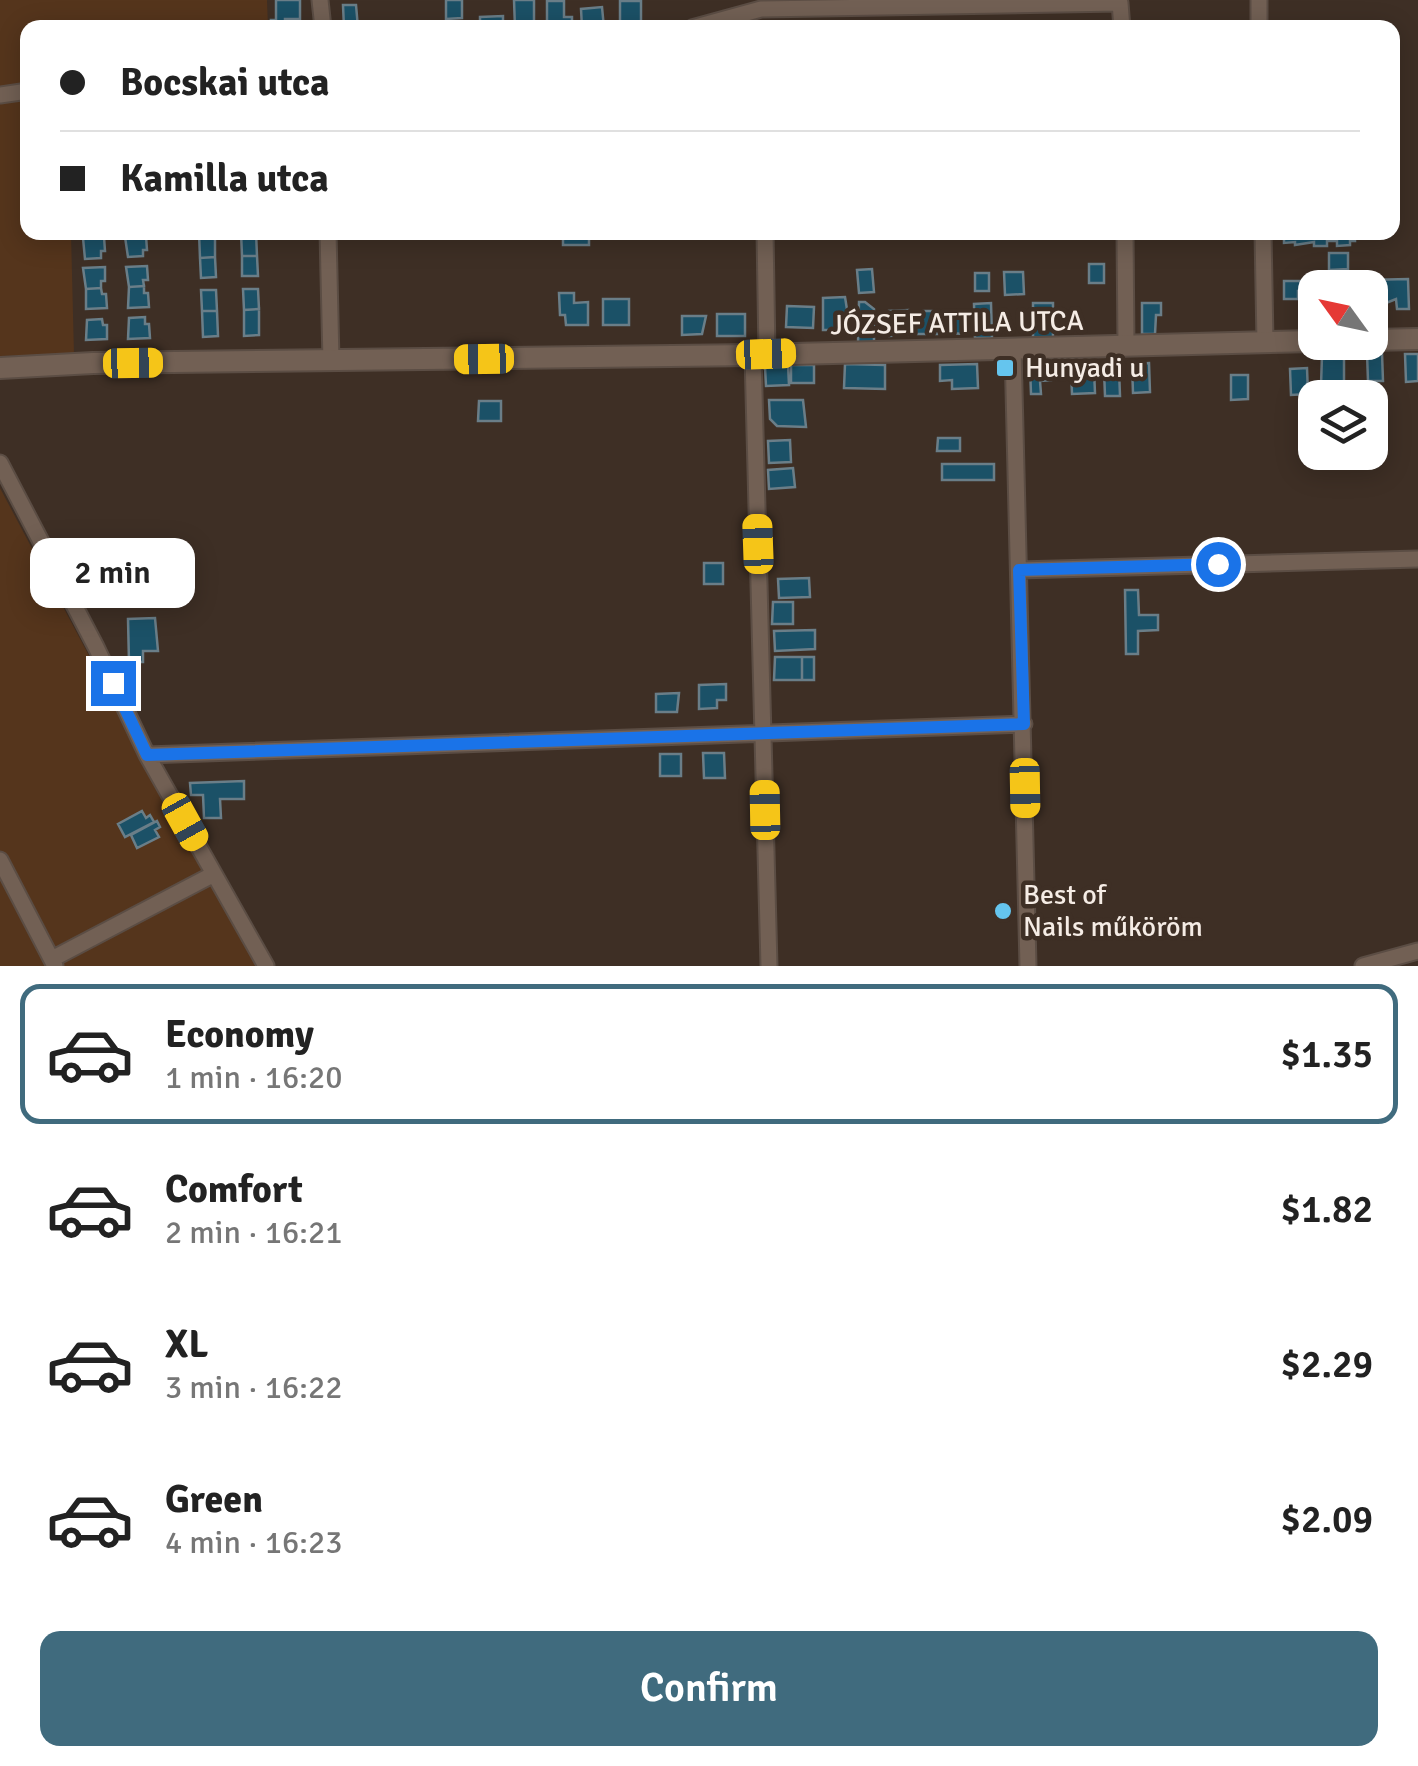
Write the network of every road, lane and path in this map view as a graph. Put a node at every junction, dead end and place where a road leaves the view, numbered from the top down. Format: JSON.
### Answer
{"nodes":[{"id":1,"x":1122,"y":2,"type":"edge"},
{"id":2,"x":762,"y":9,"type":"junction"},
{"id":3,"x":721,"y":20,"type":"edge"},
{"id":4,"x":762,"y":20,"type":"edge"},
{"id":5,"x":328,"y":240,"type":"edge"},
{"id":6,"x":765,"y":240,"type":"edge"},
{"id":7,"x":1125,"y":240,"type":"edge"},
{"id":8,"x":1262,"y":240,"type":"edge"},
{"id":9,"x":1418,"y":339,"type":"edge"},
{"id":10,"x":1388,"y":340,"type":"edge"},
{"id":11,"x":1298,"y":341,"type":"edge"},
{"id":12,"x":1264,"y":342,"type":"junction"},
{"id":13,"x":1126,"y":346,"type":"junction"},
{"id":14,"x":1014,"y":348,"type":"junction"},
{"id":15,"x":760,"y":355,"type":"junction"},
{"id":16,"x":331,"y":361,"type":"junction"},
{"id":17,"x":0,"y":368,"type":"edge"},
{"id":18,"x":0,"y":463,"type":"edge"},
{"id":19,"x":1418,"y":559,"type":"edge"},
{"id":20,"x":1019,"y":570,"type":"junction"},
{"id":21,"x":1024,"y":724,"type":"junction"},
{"id":22,"x":763,"y":732,"type":"junction"},
{"id":23,"x":147,"y":755,"type":"junction"},
{"id":24,"x":0,"y":860,"type":"edge"},
{"id":25,"x":214,"y":874,"type":"junction"},
{"id":26,"x":1418,"y":951,"type":"edge"},
{"id":27,"x":54,"y":963,"type":"edge"},
{"id":28,"x":266,"y":966,"type":"edge"},
{"id":29,"x":768,"y":966,"type":"edge"},
{"id":30,"x":1028,"y":966,"type":"edge"},
{"id":31,"x":1363,"y":966,"type":"edge"}],
"edges":[{"from":1,"to":2,"type":"street"},
{"from":2,"to":3,"type":"street"},
{"from":2,"to":4,"type":"street"},
{"from":5,"to":16,"type":"street"},
{"from":6,"to":15,"type":"street"},
{"from":7,"to":13,"type":"street"},
{"from":8,"to":12,"type":"street"},
{"from":9,"to":10,"type":"street"},
{"from":11,"to":12,"type":"street","name":"JÓZSEF ATTILA UTCA"},
{"from":12,"to":13,"type":"street","name":"JÓZSEF ATTILA UTCA"},
{"from":13,"to":14,"type":"street","name":"JÓZSEF ATTILA UTCA"},
{"from":14,"to":15,"type":"street","name":"JÓZSEF ATTILA UTCA"},
{"from":14,"to":20,"type":"street"},
{"from":15,"to":16,"type":"street","name":"JÓZSEF ATTILA UTCA"},
{"from":15,"to":22,"type":"street"},
{"from":16,"to":17,"type":"street","name":"JÓZSEF ATTILA UTCA"},
{"from":18,"to":23,"type":"street"},
{"from":19,"to":20,"type":"street"},
{"from":20,"to":21,"type":"street"},
{"from":21,"to":22,"type":"street"},
{"from":21,"to":30,"type":"street"},
{"from":22,"to":23,"type":"street"},
{"from":22,"to":29,"type":"street"},
{"from":23,"to":25,"type":"street"},
{"from":24,"to":27,"type":"street"},
{"from":25,"to":27,"type":"street"},
{"from":25,"to":28,"type":"street"},
{"from":26,"to":31,"type":"street"}]}
